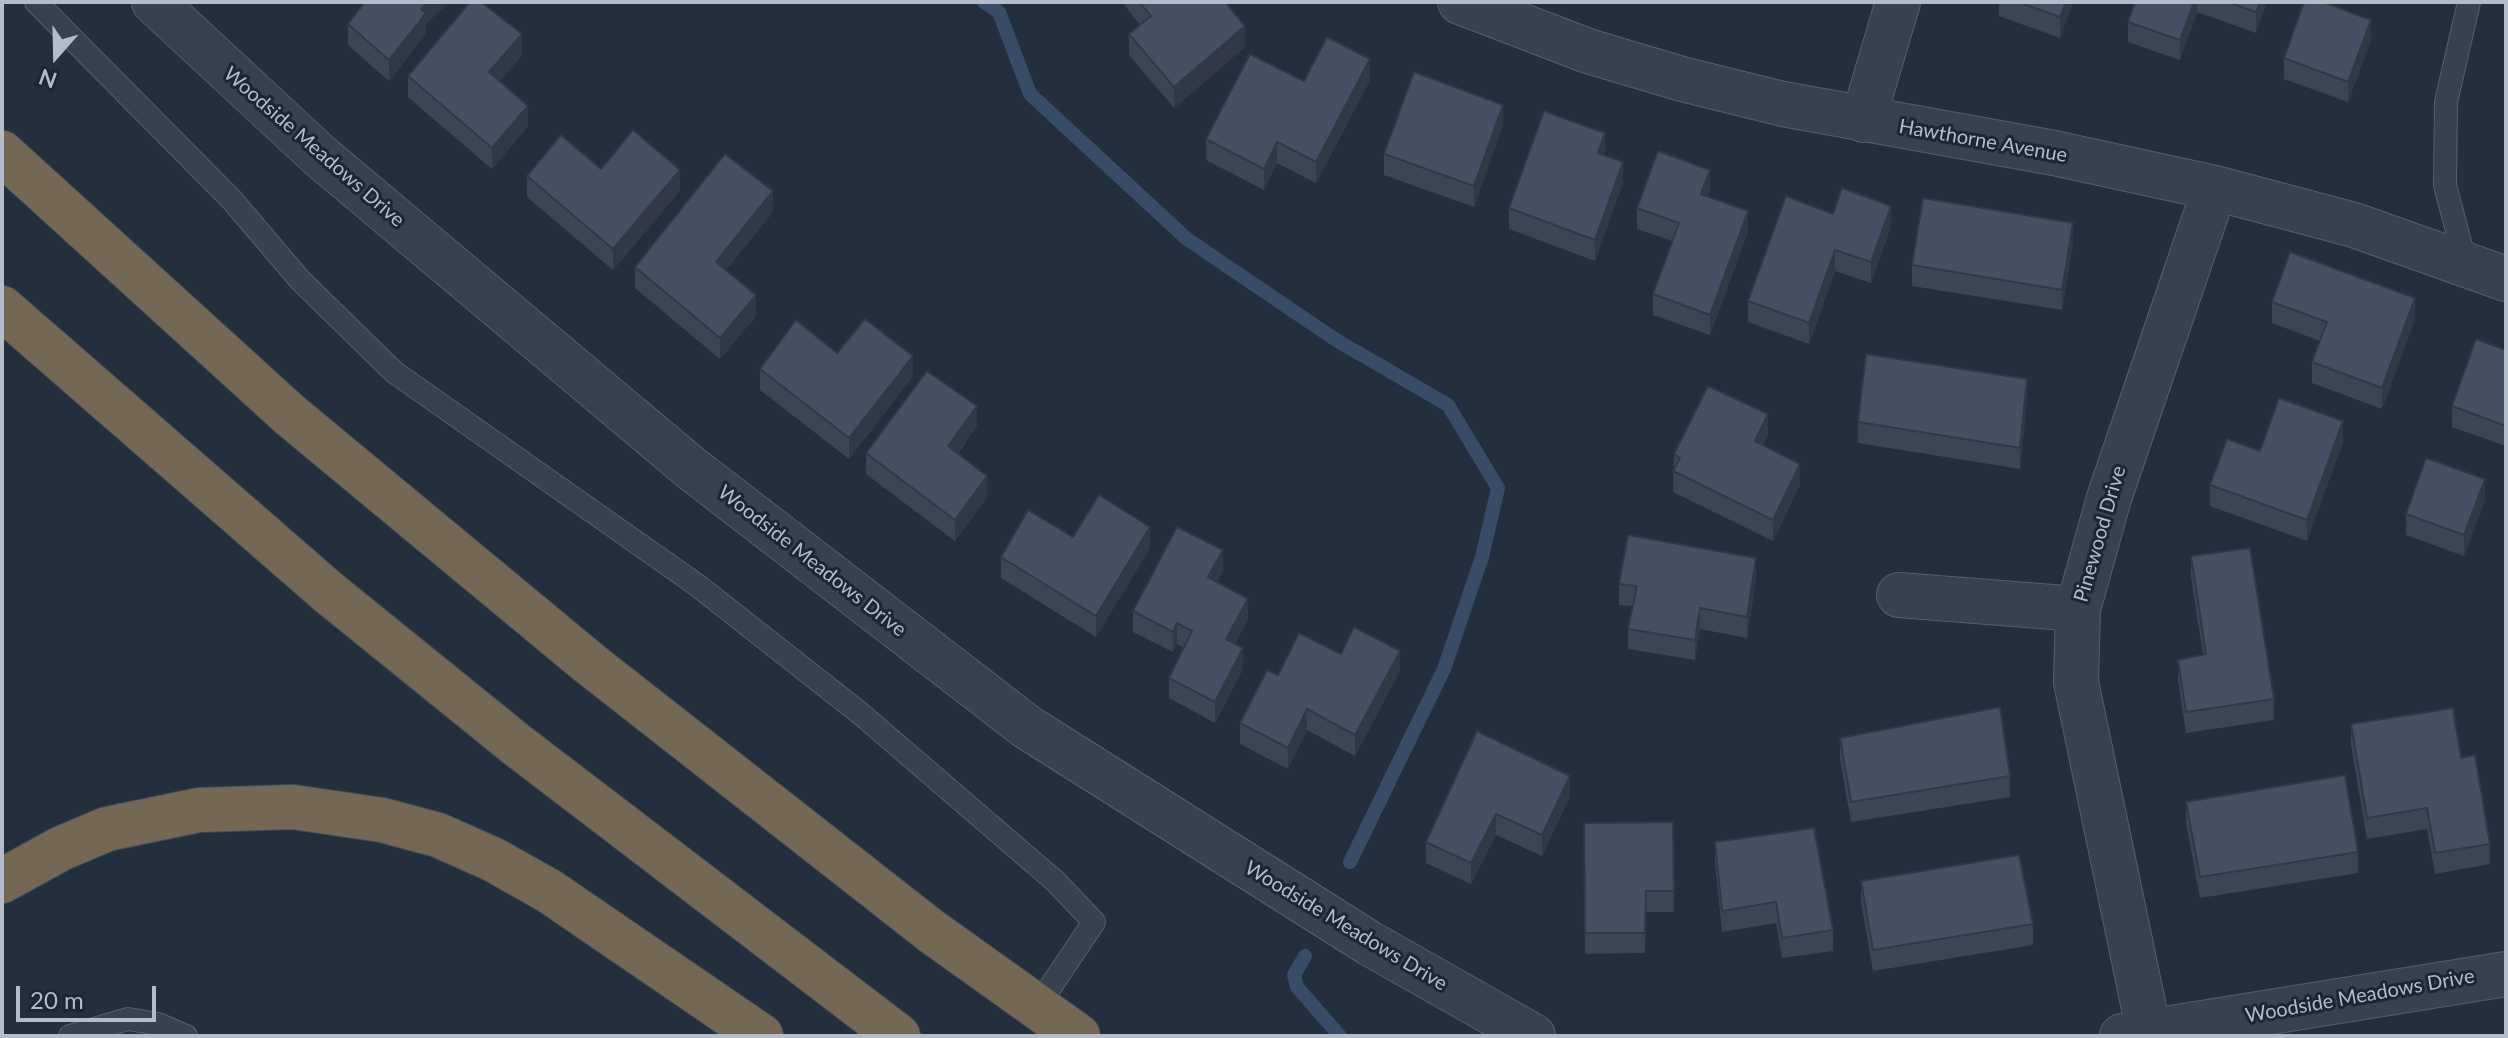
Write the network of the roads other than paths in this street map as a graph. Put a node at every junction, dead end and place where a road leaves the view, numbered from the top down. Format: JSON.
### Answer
{"nodes":[{"id":1,"x":36,"y":2,"type":"edge"},
{"id":2,"x":154,"y":2,"type":"edge"},
{"id":3,"x":1460,"y":2,"type":"edge"},
{"id":4,"x":1898,"y":2,"type":"edge"},
{"id":5,"x":2469,"y":2,"type":"edge"},
{"id":6,"x":1863,"y":120,"type":"junction"},
{"id":7,"x":2,"y":153,"type":"edge"},
{"id":8,"x":2215,"y":188,"type":"junction"},
{"id":9,"x":2466,"y":265,"type":"junction"},
{"id":10,"x":2506,"y":279,"type":"edge"},
{"id":11,"x":2,"y":308,"type":"edge"},
{"id":12,"x":1899,"y":595,"type":"dead end"},
{"id":13,"x":2078,"y":609,"type":"junction"},
{"id":14,"x":2,"y":881,"type":"edge"},
{"id":15,"x":2506,"y":974,"type":"edge"},
{"id":16,"x":1037,"y":1007,"type":"junction"},
{"id":17,"x":2134,"y":1034,"type":"edge"},
{"id":18,"x":70,"y":1036,"type":"edge"},
{"id":19,"x":186,"y":1036,"type":"edge"},
{"id":20,"x":761,"y":1036,"type":"edge"},
{"id":21,"x":898,"y":1036,"type":"edge"},
{"id":22,"x":1078,"y":1036,"type":"edge"},
{"id":23,"x":1533,"y":1036,"type":"edge"}],
"edges":[{"from":1,"to":16,"type":"lane"},
{"from":2,"to":23,"type":"street","name":"Woodside Meadows Drive"},
{"from":3,"to":6,"type":"street","name":"Hawthorne Avenue"},
{"from":4,"to":6,"type":"street"},
{"from":5,"to":9,"type":"lane"},
{"from":6,"to":8,"type":"street","name":"Hawthorne Avenue"},
{"from":7,"to":16,"type":"highway"},
{"from":8,"to":9,"type":"street","name":"Hawthorne Avenue"},
{"from":8,"to":13,"type":"street","name":"Pinewood Drive"},
{"from":9,"to":10,"type":"street","name":"Hawthorne Avenue"},
{"from":11,"to":21,"type":"highway"},
{"from":12,"to":13,"type":"street"},
{"from":13,"to":17,"type":"street","name":"Pinewood Drive"},
{"from":14,"to":20,"type":"highway"},
{"from":15,"to":17,"type":"street","name":"Woodside Meadows Drive"},
{"from":16,"to":22,"type":"highway"},
{"from":18,"to":19,"type":"lane"}]}
